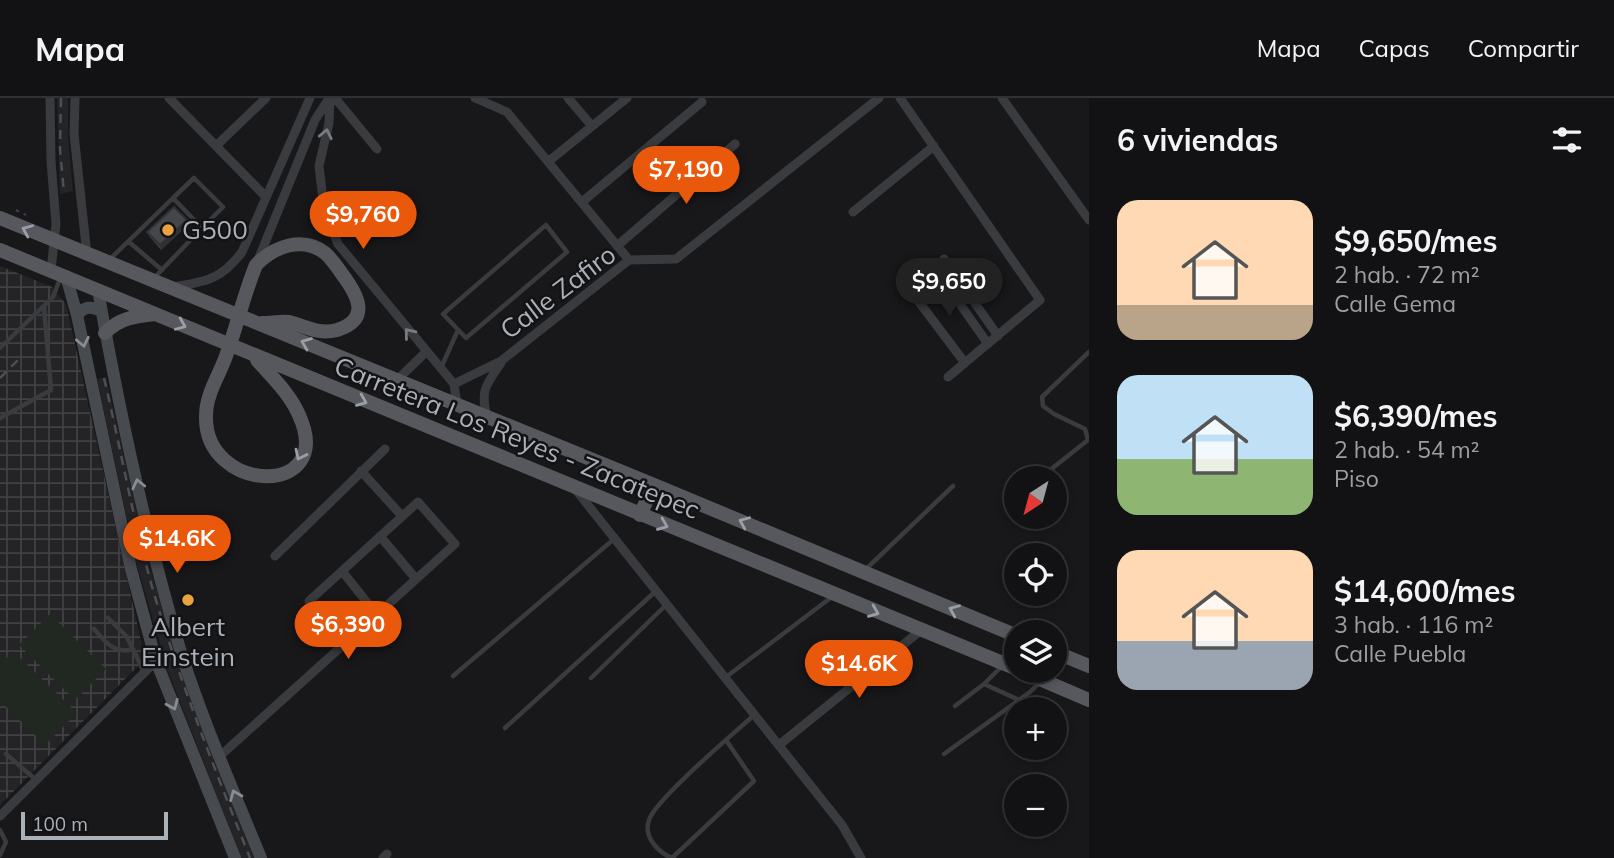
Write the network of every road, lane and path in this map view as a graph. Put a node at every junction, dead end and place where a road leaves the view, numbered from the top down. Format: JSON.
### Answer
{"nodes":[{"id":1,"x":50,"y":98,"type":"edge"},
{"id":2,"x":75,"y":98,"type":"edge"},
{"id":3,"x":169,"y":98,"type":"edge"},
{"id":4,"x":266,"y":98,"type":"edge"},
{"id":5,"x":310,"y":98,"type":"edge"},
{"id":6,"x":331,"y":98,"type":"edge"},
{"id":7,"x":568,"y":98,"type":"edge"},
{"id":8,"x":627,"y":98,"type":"edge"},
{"id":9,"x":879,"y":98,"type":"edge"},
{"id":10,"x":900,"y":98,"type":"edge"},
{"id":11,"x":1002,"y":98,"type":"edge"},
{"id":12,"x":481,"y":99,"type":"edge"},
{"id":13,"x":702,"y":102,"type":"dead end"},
{"id":14,"x":593,"y":126,"type":"junction"},
{"id":15,"x":735,"y":144,"type":"dead end"},
{"id":16,"x":217,"y":145,"type":"junction"},
{"id":17,"x":934,"y":146,"type":"junction"},
{"id":18,"x":377,"y":149,"type":"dead end"},
{"id":19,"x":549,"y":161,"type":"junction"},
{"id":20,"x":266,"y":197,"type":"junction"},
{"id":21,"x":173,"y":198,"type":"junction"},
{"id":22,"x":582,"y":202,"type":"junction"},
{"id":23,"x":16,"y":209,"type":"dead end"},
{"id":24,"x":853,"y":212,"type":"dead end"},
{"id":25,"x":31,"y":217,"type":"dead end"},
{"id":26,"x":0,"y":218,"type":"edge"},
{"id":27,"x":1089,"y":220,"type":"edge"},
{"id":28,"x":202,"y":228,"type":"junction"},
{"id":29,"x":55,"y":241,"type":"junction"},
{"id":30,"x":130,"y":242,"type":"junction"},
{"id":31,"x":617,"y":246,"type":"junction"},
{"id":32,"x":0,"y":250,"type":"edge"},
{"id":33,"x":87,"y":255,"type":"junction"},
{"id":34,"x":944,"y":259,"type":"dead end"},
{"id":35,"x":629,"y":260,"type":"junction"},
{"id":36,"x":106,"y":263,"type":"junction"},
{"id":37,"x":934,"y":267,"type":"dead end"},
{"id":38,"x":255,"y":269,"type":"junction"},
{"id":39,"x":60,"y":273,"type":"junction"},
{"id":40,"x":157,"y":276,"type":"junction"},
{"id":41,"x":167,"y":287,"type":"junction"},
{"id":42,"x":98,"y":290,"type":"junction"},
{"id":43,"x":910,"y":290,"type":"dead end"},
{"id":44,"x":44,"y":306,"type":"junction"},
{"id":45,"x":102,"y":311,"type":"junction"},
{"id":46,"x":77,"y":314,"type":"junction"},
{"id":47,"x":156,"y":314,"type":"junction"},
{"id":48,"x":259,"y":324,"type":"junction"},
{"id":49,"x":458,"y":330,"type":"junction"},
{"id":50,"x":105,"y":333,"type":"junction"},
{"id":51,"x":998,"y":336,"type":"junction"},
{"id":52,"x":988,"y":345,"type":"junction"},
{"id":53,"x":0,"y":348,"type":"edge"},
{"id":54,"x":426,"y":352,"type":"junction"},
{"id":55,"x":1089,"y":352,"type":"edge"},
{"id":56,"x":254,"y":356,"type":"junction"},
{"id":57,"x":502,"y":361,"type":"junction"},
{"id":58,"x":965,"y":363,"type":"junction"},
{"id":59,"x":440,"y":368,"type":"junction"},
{"id":60,"x":948,"y":377,"type":"dead end"},
{"id":61,"x":397,"y":380,"type":"junction"},
{"id":62,"x":454,"y":384,"type":"junction"},
{"id":63,"x":457,"y":405,"type":"junction"},
{"id":64,"x":487,"y":417,"type":"junction"},
{"id":65,"x":0,"y":418,"type":"edge"},
{"id":66,"x":385,"y":449,"type":"dead end"},
{"id":67,"x":1055,"y":466,"type":"edge"},
{"id":68,"x":361,"y":471,"type":"junction"},
{"id":69,"x":654,"y":485,"type":"junction"},
{"id":70,"x":953,"y":486,"type":"dead end"},
{"id":71,"x":575,"y":489,"type":"junction"},
{"id":72,"x":402,"y":516,"type":"junction"},
{"id":73,"x":640,"y":516,"type":"junction"},
{"id":74,"x":380,"y":536,"type":"junction"},
{"id":75,"x":615,"y":539,"type":"junction"},
{"id":76,"x":275,"y":556,"type":"dead end"},
{"id":77,"x":342,"y":571,"type":"junction"},
{"id":78,"x":863,"y":572,"type":"junction"},
{"id":79,"x":416,"y":579,"type":"junction"},
{"id":80,"x":656,"y":592,"type":"junction"},
{"id":81,"x":834,"y":596,"type":"junction"},
{"id":82,"x":309,"y":601,"type":"dead end"},
{"id":83,"x":667,"y":604,"type":"junction"},
{"id":84,"x":377,"y":615,"type":"junction"},
{"id":85,"x":108,"y":618,"type":"dead end"},
{"id":86,"x":94,"y":629,"type":"dead end"},
{"id":87,"x":920,"y":631,"type":"junction"},
{"id":88,"x":1004,"y":631,"type":"edge"},
{"id":89,"x":133,"y":649,"type":"junction"},
{"id":90,"x":1067,"y":657,"type":"edge"},
{"id":91,"x":156,"y":660,"type":"junction"},
{"id":92,"x":1004,"y":664,"type":"edge"},
{"id":93,"x":1089,"y":666,"type":"edge"},
{"id":94,"x":144,"y":672,"type":"junction"},
{"id":95,"x":1004,"y":673,"type":"edge"},
{"id":96,"x":453,"y":676,"type":"dead end"},
{"id":97,"x":591,"y":678,"type":"dead end"},
{"id":98,"x":726,"y":678,"type":"junction"},
{"id":99,"x":1039,"y":683,"type":"edge"},
{"id":100,"x":1046,"y":683,"type":"edge"},
{"id":101,"x":984,"y":684,"type":"junction"},
{"id":102,"x":1012,"y":697,"type":"edge"},
{"id":103,"x":1022,"y":697,"type":"edge"},
{"id":104,"x":1089,"y":700,"type":"edge"},
{"id":105,"x":955,"y":706,"type":"dead end"},
{"id":106,"x":1004,"y":711,"type":"edge"},
{"id":107,"x":754,"y":715,"type":"junction"},
{"id":108,"x":505,"y":728,"type":"dead end"},
{"id":109,"x":726,"y":740,"type":"junction"},
{"id":110,"x":779,"y":745,"type":"junction"},
{"id":111,"x":6,"y":754,"type":"dead end"},
{"id":112,"x":944,"y":754,"type":"dead end"},
{"id":113,"x":220,"y":756,"type":"junction"},
{"id":114,"x":36,"y":780,"type":"junction"},
{"id":115,"x":0,"y":816,"type":"edge"},
{"id":116,"x":0,"y":830,"type":"edge"},
{"id":117,"x":0,"y":855,"type":"edge"},
{"id":118,"x":235,"y":858,"type":"edge"},
{"id":119,"x":261,"y":858,"type":"edge"},
{"id":120,"x":861,"y":858,"type":"edge"}],
"edges":[{"from":1,"to":29,"type":"street"},
{"from":2,"to":33,"type":"street"},
{"from":3,"to":16,"type":"street"},
{"from":4,"to":16,"type":"street"},
{"from":5,"to":20,"type":"street"},
{"from":6,"to":18,"type":"street"},
{"from":6,"to":38,"type":"street"},
{"from":54,"to":6,"type":"street","one_way":true},
{"from":7,"to":14,"type":"street"},
{"from":8,"to":14,"type":"street"},
{"from":9,"to":35,"type":"street","name":"Calle Zafiro"},
{"from":10,"to":17,"type":"street"},
{"from":11,"to":27,"type":"street"},
{"from":12,"to":19,"type":"street"},
{"from":13,"to":22,"type":"street"},
{"from":14,"to":19,"type":"street"},
{"from":15,"to":31,"type":"street"},
{"from":16,"to":20,"type":"street"},
{"from":17,"to":24,"type":"street"},
{"from":17,"to":51,"type":"street"},
{"from":19,"to":22,"type":"street"},
{"from":20,"to":41,"type":"street"},
{"from":21,"to":28,"type":"lane"},
{"from":21,"to":28,"type":"lane"},
{"from":21,"to":30,"type":"lane"},
{"from":22,"to":31,"type":"street"},
{"from":23,"to":25,"type":"path"},
{"from":29,"to":26,"type":"main road","name":"Carretera Los Reyes - Zacatepec","one_way":true},
{"from":28,"to":40,"type":"lane"},
{"from":29,"to":33,"type":"main road","name":"Carretera Los Reyes - Zacatepec"},
{"from":29,"to":39,"type":"street"},
{"from":30,"to":36,"type":"lane"},
{"from":30,"to":40,"type":"lane"},
{"from":31,"to":35,"type":"street"},
{"from":32,"to":39,"type":"main road","name":"Carretera Los Reyes - Zacatepec"},
{"from":33,"to":36,"type":"main road","name":"Carretera Los Reyes - Zacatepec"},
{"from":34,"to":51,"type":"street"},
{"from":35,"to":57,"type":"street","name":"Calle Zafiro"},
{"from":36,"to":40,"type":"main road","name":"Carretera Los Reyes - Zacatepec"},
{"from":37,"to":52,"type":"street"},
{"from":38,"to":48,"type":"main road"},
{"from":56,"to":38,"type":"main road","one_way":true},
{"from":39,"to":42,"type":"main road","name":"Carretera Los Reyes - Zacatepec"},
{"from":39,"to":44,"type":"lane"},
{"from":39,"to":46,"type":"main road"},
{"from":40,"to":41,"type":"main road","name":"Carretera Los Reyes - Zacatepec"},
{"from":41,"to":48,"type":"main road","name":"Carretera Los Reyes - Zacatepec"},
{"from":42,"to":45,"type":"main road"},
{"from":42,"to":47,"type":"main road","name":"Carretera Los Reyes - Zacatepec"},
{"from":43,"to":58,"type":"street"},
{"from":44,"to":53,"type":"lane"},
{"from":44,"to":65,"type":"lane"},
{"from":45,"to":46,"type":"main road"},
{"from":45,"to":50,"type":"main road"},
{"from":46,"to":91,"type":"main road","one_way":true},
{"from":47,"to":50,"type":"main road"},
{"from":47,"to":56,"type":"main road","name":"Carretera Los Reyes - Zacatepec","one_way":true},
{"from":61,"to":48,"type":"main road","name":"Carretera Los Reyes - Zacatepec","one_way":true},
{"from":49,"to":49,"type":"lane"},
{"from":49,"to":59,"type":"lane"},
{"from":113,"to":50,"type":"main road","one_way":true},
{"from":51,"to":52,"type":"street"},
{"from":52,"to":58,"type":"street"},
{"from":54,"to":59,"type":"street"},
{"from":54,"to":61,"type":"street"},
{"from":55,"to":67,"type":"lane"},
{"from":56,"to":71,"type":"main road","name":"Carretera Los Reyes - Zacatepec","one_way":true},
{"from":57,"to":62,"type":"street","name":"Calle Zafiro"},
{"from":57,"to":64,"type":"street","name":"Calle Zafiro"},
{"from":58,"to":60,"type":"street"},
{"from":59,"to":62,"type":"street"},
{"from":61,"to":63,"type":"main road","name":"Carretera Los Reyes - Zacatepec"},
{"from":62,"to":63,"type":"street"},
{"from":63,"to":64,"type":"main road","name":"Carretera Los Reyes - Zacatepec"},
{"from":64,"to":69,"type":"main road","name":"Carretera Los Reyes - Zacatepec"},
{"from":66,"to":68,"type":"street"},
{"from":68,"to":72,"type":"street"},
{"from":68,"to":76,"type":"street"},
{"from":69,"to":73,"type":"main road"},
{"from":78,"to":69,"type":"main road","name":"Carretera Los Reyes - Zacatepec","one_way":true},
{"from":70,"to":78,"type":"lane"},
{"from":71,"to":73,"type":"main road","name":"Carretera Los Reyes - Zacatepec"},
{"from":71,"to":75,"type":"street"},
{"from":72,"to":74,"type":"street"},
{"from":72,"to":79,"type":"street"},
{"from":73,"to":81,"type":"main road","name":"Carretera Los Reyes - Zacatepec","one_way":true},
{"from":74,"to":77,"type":"street"},
{"from":74,"to":79,"type":"street"},
{"from":75,"to":80,"type":"street"},
{"from":75,"to":96,"type":"lane"},
{"from":77,"to":82,"type":"street"},
{"from":77,"to":84,"type":"street"},
{"from":88,"to":78,"type":"main road","name":"Carretera Los Reyes - Zacatepec","one_way":true},
{"from":79,"to":84,"type":"street"},
{"from":80,"to":83,"type":"street"},
{"from":80,"to":108,"type":"lane"},
{"from":81,"to":87,"type":"main road","name":"Carretera Los Reyes - Zacatepec","one_way":true},
{"from":81,"to":98,"type":"lane"},
{"from":83,"to":97,"type":"lane"},
{"from":83,"to":98,"type":"street"},
{"from":84,"to":113,"type":"street"},
{"from":85,"to":89,"type":"lane"},
{"from":86,"to":89,"type":"lane"},
{"from":87,"to":92,"type":"main road","name":"Carretera Los Reyes - Zacatepec"},
{"from":87,"to":110,"type":"street"},
{"from":89,"to":94,"type":"lane"},
{"from":90,"to":93,"type":"main road"},
{"from":91,"to":94,"type":"street"},
{"from":91,"to":118,"type":"main road","one_way":true},
{"from":94,"to":114,"type":"street"},
{"from":95,"to":101,"type":"lane"},
{"from":98,"to":107,"type":"street"},
{"from":99,"to":103,"type":"lane"},
{"from":100,"to":104,"type":"main road","name":"Carretera Los Reyes - Zacatepec"},
{"from":101,"to":102,"type":"lane"},
{"from":101,"to":105,"type":"lane"},
{"from":106,"to":112,"type":"lane"},
{"from":107,"to":109,"type":"lane"},
{"from":107,"to":110,"type":"street"},
{"from":109,"to":109,"type":"lane"},
{"from":110,"to":120,"type":"street"},
{"from":111,"to":114,"type":"lane"},
{"from":119,"to":113,"type":"main road","one_way":true},
{"from":114,"to":115,"type":"street"},
{"from":116,"to":117,"type":"lane"}]}
